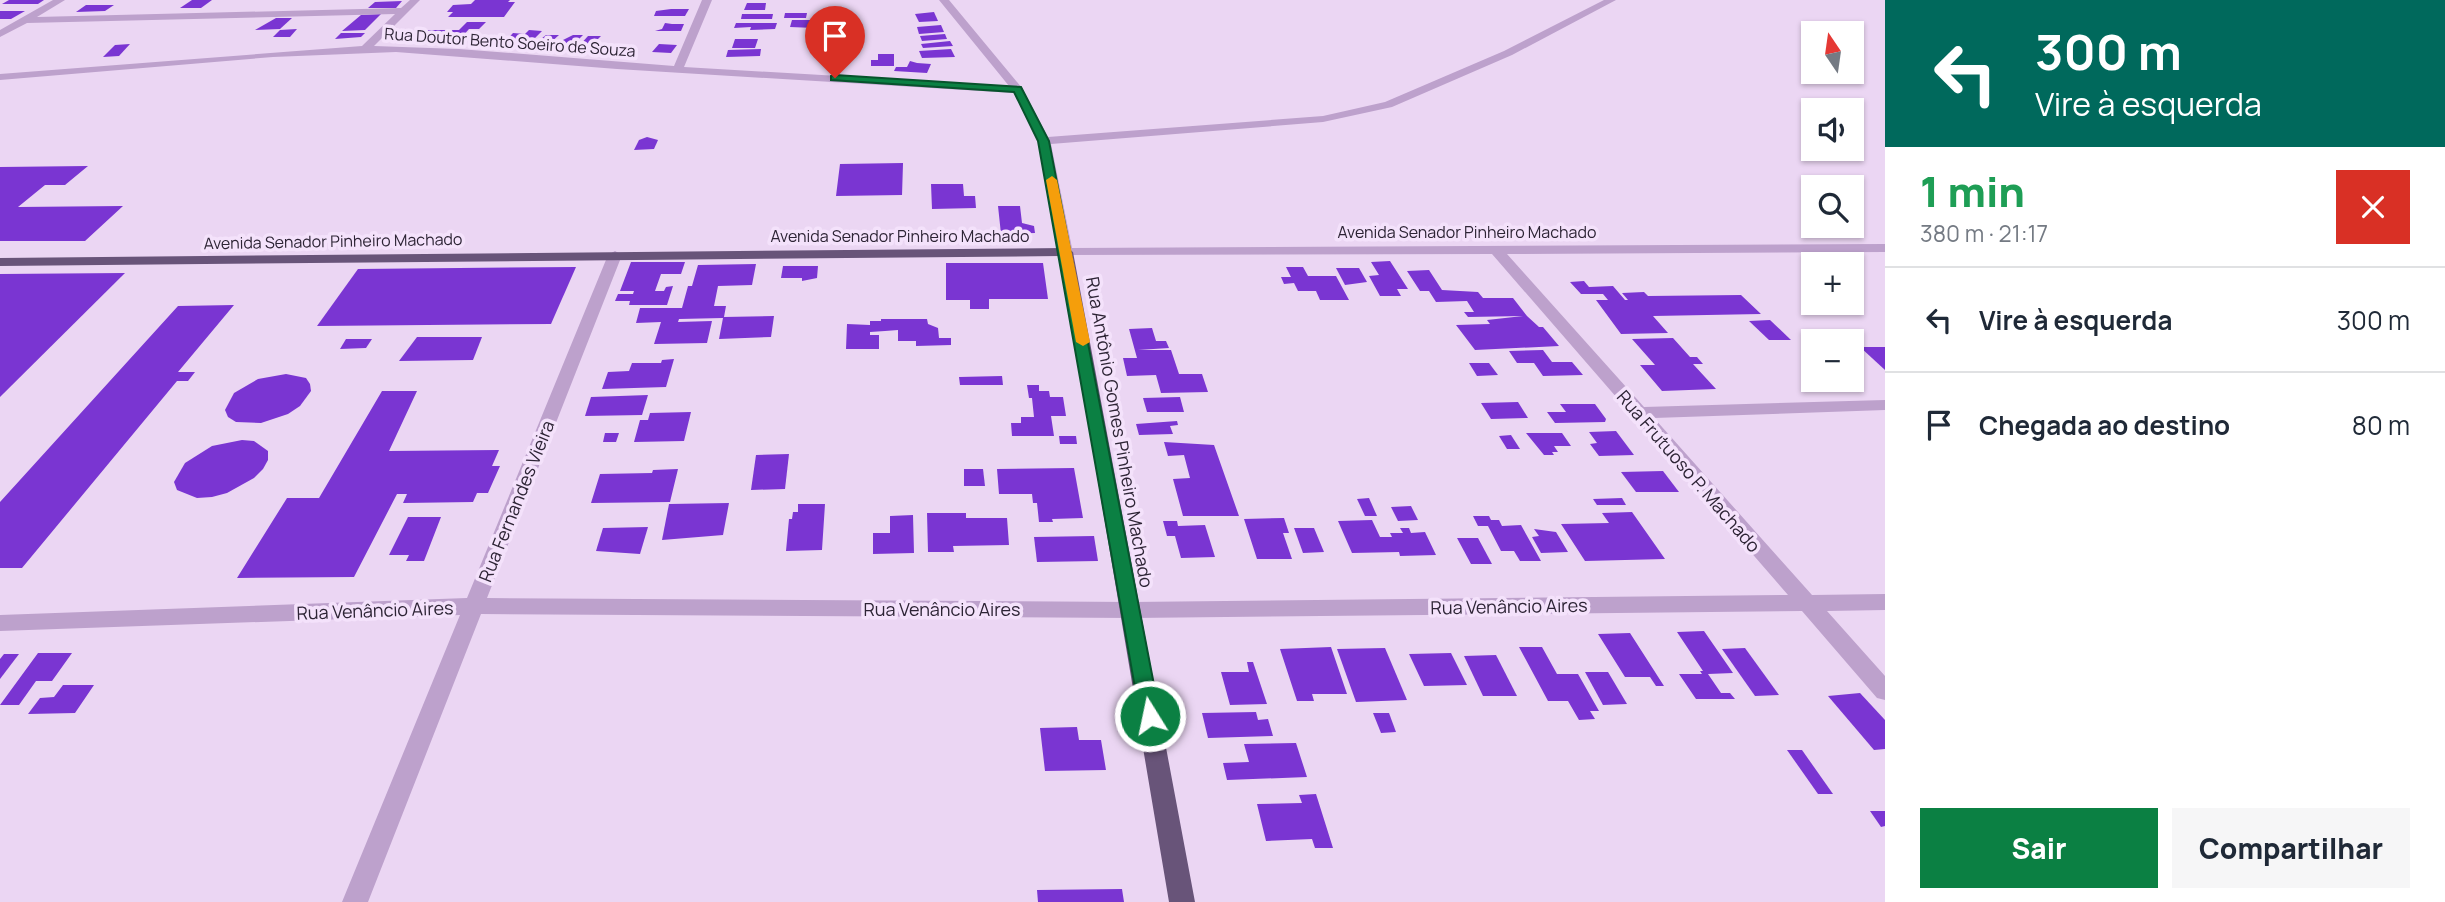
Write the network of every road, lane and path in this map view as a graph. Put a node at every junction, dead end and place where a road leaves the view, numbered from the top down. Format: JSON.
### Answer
{"nodes":[{"id":1,"x":60,"y":0,"type":"edge"},
{"id":2,"x":415,"y":0,"type":"edge"},
{"id":3,"x":707,"y":0,"type":"edge"},
{"id":4,"x":944,"y":0,"type":"edge"},
{"id":5,"x":1611,"y":0,"type":"edge"},
{"id":6,"x":404,"y":11,"type":"junction"},
{"id":7,"x":27,"y":19,"type":"junction"},
{"id":8,"x":0,"y":34,"type":"edge"},
{"id":9,"x":365,"y":49,"type":"junction"},
{"id":10,"x":678,"y":68,"type":"junction"},
{"id":11,"x":0,"y":77,"type":"edge"},
{"id":12,"x":1018,"y":89,"type":"junction"},
{"id":13,"x":1044,"y":141,"type":"junction"},
{"id":14,"x":1885,"y":248,"type":"edge"},
{"id":15,"x":1495,"y":250,"type":"junction"},
{"id":16,"x":1066,"y":252,"type":"junction"},
{"id":17,"x":615,"y":255,"type":"junction"},
{"id":18,"x":0,"y":262,"type":"edge"},
{"id":19,"x":1885,"y":405,"type":"edge"},
{"id":20,"x":1638,"y":413,"type":"junction"},
{"id":21,"x":1885,"y":602,"type":"edge"},
{"id":22,"x":1806,"y":603,"type":"junction"},
{"id":23,"x":474,"y":606,"type":"junction"},
{"id":24,"x":1132,"y":610,"type":"junction"},
{"id":25,"x":0,"y":623,"type":"edge"},
{"id":26,"x":1885,"y":691,"type":"edge"},
{"id":27,"x":355,"y":902,"type":"edge"},
{"id":28,"x":1182,"y":902,"type":"edge"}],
"edges":[{"from":1,"to":7,"type":"street"},
{"from":2,"to":6,"type":"street"},
{"from":3,"to":10,"type":"street"},
{"from":4,"to":12,"type":"street","name":"Rua Antônio Gomes Pinheiro Machado"},
{"from":5,"to":13,"type":"street"},
{"from":6,"to":7,"type":"street"},
{"from":6,"to":9,"type":"street"},
{"from":7,"to":8,"type":"street"},
{"from":9,"to":10,"type":"street","name":"Rua Doutor Bento Soeiro de Souza"},
{"from":9,"to":11,"type":"street","name":"Rua Doutor Bento Soeiro de Souza"},
{"from":10,"to":12,"type":"street","name":"Rua Doutor Bento Soeiro de Souza"},
{"from":12,"to":13,"type":"street","name":"Rua Antônio Gomes Pinheiro Machado"},
{"from":13,"to":16,"type":"street","name":"Rua Antônio Gomes Pinheiro Machado"},
{"from":14,"to":15,"type":"street","name":"Avenida Senador Pinheiro Machado"},
{"from":15,"to":16,"type":"street","name":"Avenida Senador Pinheiro Machado"},
{"from":15,"to":20,"type":"street","name":"Rua Frutuoso P. Machado"},
{"from":16,"to":17,"type":"main road","name":"Avenida Senador Pinheiro Machado"},
{"from":16,"to":24,"type":"main road","name":"Rua Antônio Gomes Pinheiro Machado"},
{"from":17,"to":18,"type":"main road","name":"Avenida Senador Pinheiro Machado"},
{"from":17,"to":23,"type":"street","name":"Rua Fernandes Vieira"},
{"from":19,"to":20,"type":"street"},
{"from":20,"to":22,"type":"street","name":"Rua Frutuoso P. Machado"},
{"from":21,"to":22,"type":"street","name":"Rua Venâncio Aires"},
{"from":22,"to":24,"type":"street","name":"Rua Venâncio Aires"},
{"from":22,"to":26,"type":"street","name":"Rua Frutuoso P. Machado"},
{"from":23,"to":24,"type":"street","name":"Rua Venâncio Aires"},
{"from":23,"to":25,"type":"street","name":"Rua Venâncio Aires"},
{"from":23,"to":27,"type":"street","name":"Rua Fernandes Vieira"},
{"from":24,"to":28,"type":"main road","name":"Rua Antônio Gomes Pinheiro Machado"}]}
